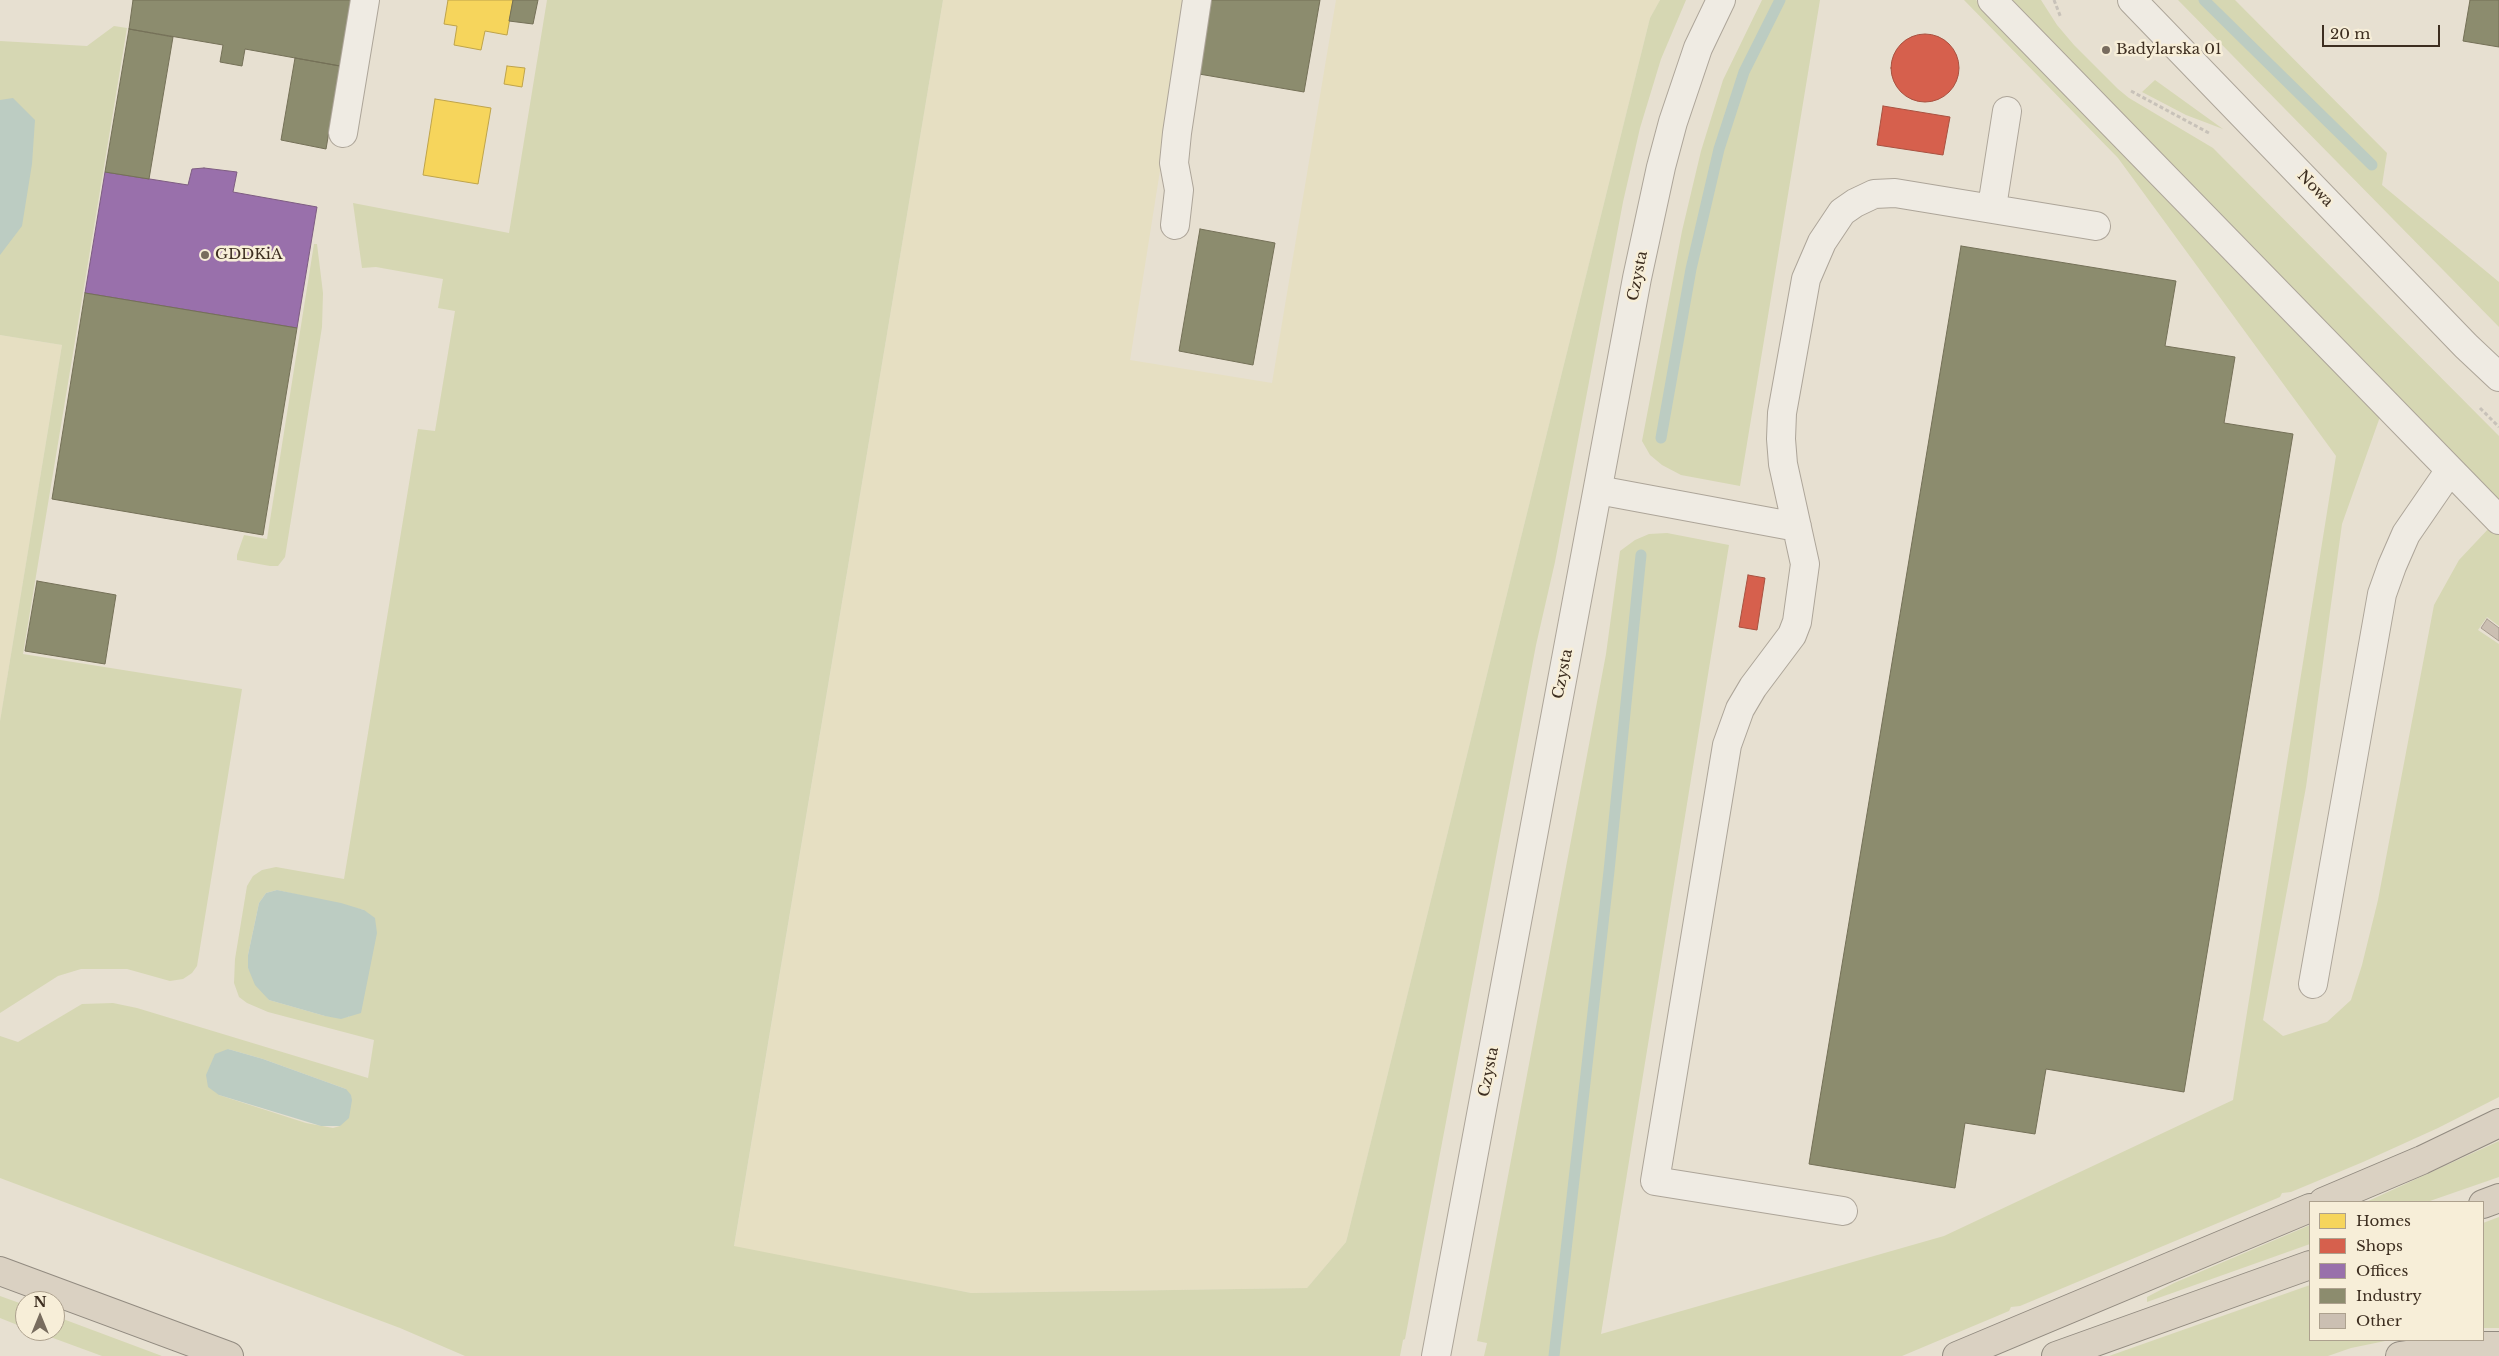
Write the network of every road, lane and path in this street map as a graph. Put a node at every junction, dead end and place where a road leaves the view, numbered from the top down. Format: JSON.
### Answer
{"nodes":[{"id":1,"x":365,"y":0,"type":"edge"},
{"id":2,"x":1197,"y":0,"type":"edge"},
{"id":3,"x":1721,"y":0,"type":"edge"},
{"id":4,"x":1992,"y":0,"type":"edge"},
{"id":5,"x":2054,"y":0,"type":"edge"},
{"id":6,"x":2132,"y":0,"type":"edge"},
{"id":7,"x":2064,"y":22,"type":"dead end"},
{"id":8,"x":2129,"y":90,"type":"dead end"},
{"id":9,"x":2007,"y":111,"type":"dead end"},
{"id":10,"x":343,"y":134,"type":"dead end"},
{"id":11,"x":2215,"y":137,"type":"dead end"},
{"id":12,"x":1992,"y":207,"type":"junction"},
{"id":13,"x":1175,"y":225,"type":"dead end"},
{"id":14,"x":2096,"y":226,"type":"dead end"},
{"id":15,"x":2499,"y":377,"type":"edge"},
{"id":16,"x":2477,"y":404,"type":"dead end"},
{"id":17,"x":2499,"y":427,"type":"edge"},
{"id":18,"x":2450,"y":470,"type":"junction"},
{"id":19,"x":1598,"y":490,"type":"junction"},
{"id":20,"x":2499,"y":520,"type":"edge"},
{"id":21,"x":1798,"y":526,"type":"junction"},
{"id":22,"x":2313,"y":984,"type":"dead end"},
{"id":23,"x":2499,"y":1123,"type":"edge"},
{"id":24,"x":2499,"y":1198,"type":"edge"},
{"id":25,"x":2325,"y":1201,"type":"edge"},
{"id":26,"x":2484,"y":1204,"type":"edge"},
{"id":27,"x":2309,"y":1208,"type":"edge"},
{"id":28,"x":1843,"y":1211,"type":"dead end"},
{"id":29,"x":2309,"y":1265,"type":"edge"},
{"id":30,"x":0,"y":1270,"type":"edge"},
{"id":31,"x":2499,"y":1346,"type":"edge"},
{"id":32,"x":229,"y":1356,"type":"edge"},
{"id":33,"x":1436,"y":1356,"type":"edge"},
{"id":34,"x":1957,"y":1356,"type":"edge"},
{"id":35,"x":2056,"y":1356,"type":"edge"},
{"id":36,"x":2400,"y":1356,"type":"edge"}],
"edges":[{"from":1,"to":10,"type":"street"},
{"from":2,"to":13,"type":"street"},
{"from":3,"to":19,"type":"street","name":"Czysta"},
{"from":4,"to":18,"type":"street"},
{"from":5,"to":7,"type":"path"},
{"from":6,"to":15,"type":"street","name":"Nowa"},
{"from":8,"to":11,"type":"path"},
{"from":9,"to":12,"type":"street"},
{"from":12,"to":14,"type":"street"},
{"from":12,"to":21,"type":"street"},
{"from":16,"to":17,"type":"path"},
{"from":18,"to":20,"type":"street"},
{"from":18,"to":22,"type":"street"},
{"from":19,"to":21,"type":"street"},
{"from":19,"to":33,"type":"street","name":"Czysta"},
{"from":21,"to":28,"type":"street"},
{"from":23,"to":25,"type":"highway"},
{"from":24,"to":26,"type":"highway"},
{"from":27,"to":34,"type":"highway"},
{"from":29,"to":35,"type":"highway"},
{"from":30,"to":32,"type":"highway"},
{"from":31,"to":36,"type":"highway"}]}
